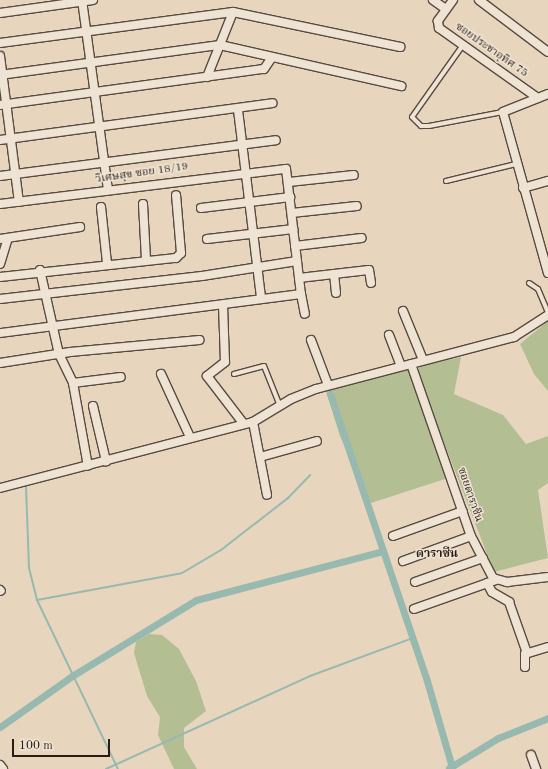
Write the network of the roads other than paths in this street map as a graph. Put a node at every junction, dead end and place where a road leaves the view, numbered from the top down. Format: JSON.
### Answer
{"nodes":[{"id":1,"x":93,"y":0,"type":"edge"},
{"id":2,"x":433,"y":0,"type":"edge"},
{"id":3,"x":453,"y":0,"type":"edge"},
{"id":4,"x":479,"y":0,"type":"edge"},
{"id":5,"x":82,"y":1,"type":"edge"},
{"id":6,"x":446,"y":9,"type":"junction"},
{"id":7,"x":0,"y":12,"type":"edge"},
{"id":8,"x":233,"y":12,"type":"junction"},
{"id":9,"x":85,"y":32,"type":"junction"},
{"id":10,"x":0,"y":43,"type":"edge"},
{"id":11,"x":220,"y":45,"type":"junction"},
{"id":12,"x":464,"y":45,"type":"junction"},
{"id":13,"x":400,"y":47,"type":"dead end"},
{"id":14,"x":548,"y":52,"type":"edge"},
{"id":15,"x":0,"y":56,"type":"edge"},
{"id":16,"x":272,"y":57,"type":"junction"},
{"id":17,"x":90,"y":61,"type":"junction"},
{"id":18,"x":1,"y":75,"type":"edge"},
{"id":19,"x":206,"y":77,"type":"junction"},
{"id":20,"x":401,"y":86,"type":"dead end"},
{"id":21,"x":94,"y":92,"type":"junction"},
{"id":22,"x":548,"y":94,"type":"edge"},
{"id":23,"x":538,"y":98,"type":"junction"},
{"id":24,"x":272,"y":103,"type":"dead end"},
{"id":25,"x":3,"y":104,"type":"edge"},
{"id":26,"x":238,"y":110,"type":"junction"},
{"id":27,"x":503,"y":112,"type":"junction"},
{"id":28,"x":99,"y":126,"type":"junction"},
{"id":29,"x":12,"y":138,"type":"junction"},
{"id":30,"x":0,"y":140,"type":"edge"},
{"id":31,"x":276,"y":140,"type":"dead end"},
{"id":32,"x":243,"y":145,"type":"junction"},
{"id":33,"x":104,"y":162,"type":"junction"},
{"id":34,"x":516,"y":164,"type":"junction"},
{"id":35,"x":15,"y":173,"type":"junction"},
{"id":36,"x":246,"y":173,"type":"junction"},
{"id":37,"x":354,"y":175,"type":"dead end"},
{"id":38,"x":0,"y":176,"type":"edge"},
{"id":39,"x":548,"y":181,"type":"edge"},
{"id":40,"x":289,"y":182,"type":"junction"},
{"id":41,"x":446,"y":182,"type":"dead end"},
{"id":42,"x":523,"y":188,"type":"junction"},
{"id":43,"x":108,"y":190,"type":"junction"},
{"id":44,"x":176,"y":195,"type":"dead end"},
{"id":45,"x":290,"y":197,"type":"junction"},
{"id":46,"x":19,"y":202,"type":"junction"},
{"id":47,"x":250,"y":203,"type":"junction"},
{"id":48,"x":0,"y":204,"type":"edge"},
{"id":49,"x":143,"y":204,"type":"dead end"},
{"id":50,"x":358,"y":206,"type":"dead end"},
{"id":51,"x":101,"y":207,"type":"dead end"},
{"id":52,"x":201,"y":208,"type":"dead end"},
{"id":53,"x":292,"y":213,"type":"junction"},
{"id":54,"x":80,"y":227,"type":"dead end"},
{"id":55,"x":293,"y":229,"type":"junction"},
{"id":56,"x":254,"y":234,"type":"junction"},
{"id":57,"x":362,"y":238,"type":"dead end"},
{"id":58,"x":4,"y":239,"type":"edge"},
{"id":59,"x":207,"y":239,"type":"dead end"},
{"id":60,"x":295,"y":246,"type":"junction"},
{"id":61,"x":146,"y":259,"type":"junction"},
{"id":62,"x":297,"y":261,"type":"junction"},
{"id":63,"x":107,"y":263,"type":"junction"},
{"id":64,"x":0,"y":264,"type":"edge"},
{"id":65,"x":258,"y":265,"type":"junction"},
{"id":66,"x":40,"y":270,"type":"junction"},
{"id":67,"x":548,"y":273,"type":"edge"},
{"id":68,"x":334,"y":274,"type":"junction"},
{"id":69,"x":0,"y":276,"type":"edge"},
{"id":70,"x":299,"y":278,"type":"junction"},
{"id":71,"x":371,"y":283,"type":"dead end"},
{"id":72,"x":529,"y":283,"type":"dead end"},
{"id":73,"x":46,"y":292,"type":"junction"},
{"id":74,"x":336,"y":293,"type":"dead end"},
{"id":75,"x":301,"y":294,"type":"junction"},
{"id":76,"x":0,"y":298,"type":"edge"},
{"id":77,"x":261,"y":298,"type":"junction"},
{"id":78,"x":223,"y":305,"type":"junction"},
{"id":79,"x":403,"y":311,"type":"dead end"},
{"id":80,"x":548,"y":312,"type":"edge"},
{"id":81,"x":305,"y":314,"type":"dead end"},
{"id":82,"x":548,"y":315,"type":"edge"},
{"id":83,"x":52,"y":324,"type":"junction"},
{"id":84,"x":0,"y":333,"type":"edge"},
{"id":85,"x":389,"y":335,"type":"dead end"},
{"id":86,"x":199,"y":340,"type":"dead end"},
{"id":87,"x":311,"y":340,"type":"dead end"},
{"id":88,"x":59,"y":354,"type":"junction"},
{"id":89,"x":423,"y":360,"type":"junction"},
{"id":90,"x":0,"y":363,"type":"edge"},
{"id":91,"x":411,"y":364,"type":"junction"},
{"id":92,"x":401,"y":366,"type":"junction"},
{"id":93,"x":161,"y":374,"type":"dead end"},
{"id":94,"x":234,"y":374,"type":"dead end"},
{"id":95,"x":121,"y":377,"type":"dead end"},
{"id":96,"x":73,"y":383,"type":"junction"},
{"id":97,"x":328,"y":385,"type":"junction"},
{"id":98,"x":93,"y":406,"type":"dead end"},
{"id":99,"x":280,"y":407,"type":"junction"},
{"id":100,"x":253,"y":422,"type":"junction"},
{"id":101,"x":243,"y":423,"type":"junction"},
{"id":102,"x":190,"y":437,"type":"junction"},
{"id":103,"x":317,"y":441,"type":"dead end"},
{"id":104,"x":260,"y":457,"type":"junction"},
{"id":105,"x":106,"y":461,"type":"junction"},
{"id":106,"x":88,"y":466,"type":"junction"},
{"id":107,"x":0,"y":488,"type":"edge"},
{"id":108,"x":267,"y":495,"type":"dead end"},
{"id":109,"x":463,"y":511,"type":"junction"},
{"id":110,"x":393,"y":536,"type":"dead end"},
{"id":111,"x":471,"y":536,"type":"junction"},
{"id":112,"x":483,"y":558,"type":"junction"},
{"id":113,"x":403,"y":561,"type":"dead end"},
{"id":114,"x":548,"y":577,"type":"edge"},
{"id":115,"x":496,"y":580,"type":"junction"},
{"id":116,"x":416,"y":582,"type":"dead end"},
{"id":117,"x":487,"y":583,"type":"junction"},
{"id":118,"x":414,"y":609,"type":"dead end"},
{"id":119,"x":548,"y":647,"type":"edge"},
{"id":120,"x":527,"y":653,"type":"junction"},
{"id":121,"x":525,"y":667,"type":"dead end"},
{"id":122,"x":531,"y":755,"type":"dead end"},
{"id":123,"x":0,"y":765,"type":"edge"},
{"id":124,"x":3,"y":769,"type":"edge"},
{"id":125,"x":536,"y":769,"type":"edge"}],
"edges":[{"from":1,"to":5,"type":"street"},
{"from":2,"to":6,"type":"street"},
{"from":3,"to":6,"type":"street","name":"ซอยประชาอุทิศ 75"},
{"from":4,"to":14,"type":"street"},
{"from":5,"to":7,"type":"street"},
{"from":5,"to":9,"type":"street"},
{"from":6,"to":12,"type":"street","name":"ซอยประชาอุทิศ 75"},
{"from":8,"to":9,"type":"street"},
{"from":8,"to":11,"type":"street"},
{"from":8,"to":13,"type":"street"},
{"from":9,"to":10,"type":"street"},
{"from":9,"to":17,"type":"street"},
{"from":11,"to":16,"type":"street"},
{"from":11,"to":17,"type":"street"},
{"from":11,"to":19,"type":"street"},
{"from":12,"to":23,"type":"street","name":"ซอยประชาอุทิศ 75"},
{"from":12,"to":27,"type":"lane"},
{"from":15,"to":18,"type":"street"},
{"from":16,"to":19,"type":"street"},
{"from":16,"to":20,"type":"street"},
{"from":17,"to":18,"type":"street"},
{"from":17,"to":21,"type":"street"},
{"from":18,"to":25,"type":"street"},
{"from":19,"to":21,"type":"street"},
{"from":21,"to":25,"type":"street"},
{"from":21,"to":28,"type":"street"},
{"from":22,"to":23,"type":"street"},
{"from":23,"to":27,"type":"street"},
{"from":24,"to":26,"type":"street"},
{"from":25,"to":29,"type":"street"},
{"from":26,"to":28,"type":"street"},
{"from":26,"to":32,"type":"street"},
{"from":27,"to":34,"type":"street"},
{"from":28,"to":29,"type":"street"},
{"from":28,"to":33,"type":"street"},
{"from":29,"to":30,"type":"street"},
{"from":29,"to":35,"type":"street"},
{"from":31,"to":32,"type":"street"},
{"from":32,"to":33,"type":"street"},
{"from":32,"to":36,"type":"street"},
{"from":33,"to":35,"type":"street"},
{"from":33,"to":43,"type":"street"},
{"from":34,"to":41,"type":"lane"},
{"from":34,"to":42,"type":"street"},
{"from":35,"to":38,"type":"street"},
{"from":35,"to":46,"type":"street"},
{"from":36,"to":40,"type":"street","name":"วิเศษสุข ซอย 18/19"},
{"from":36,"to":43,"type":"street","name":"วิเศษสุข ซอย 18/19"},
{"from":36,"to":47,"type":"street"},
{"from":37,"to":40,"type":"street"},
{"from":39,"to":42,"type":"street"},
{"from":40,"to":45,"type":"street"},
{"from":42,"to":67,"type":"street"},
{"from":43,"to":46,"type":"street","name":"วิเศษสุข ซอย 18/19"},
{"from":44,"to":61,"type":"street"},
{"from":45,"to":47,"type":"street"},
{"from":45,"to":53,"type":"street"},
{"from":46,"to":48,"type":"street","name":"วิเศษสุข ซอย 18/19"},
{"from":47,"to":52,"type":"street"},
{"from":47,"to":56,"type":"street"},
{"from":49,"to":61,"type":"street"},
{"from":50,"to":53,"type":"street"},
{"from":51,"to":63,"type":"street"},
{"from":53,"to":55,"type":"street"},
{"from":54,"to":58,"type":"street"},
{"from":55,"to":56,"type":"street"},
{"from":55,"to":60,"type":"street"},
{"from":56,"to":59,"type":"street"},
{"from":56,"to":65,"type":"street"},
{"from":57,"to":60,"type":"street"},
{"from":58,"to":64,"type":"street"},
{"from":60,"to":62,"type":"street"},
{"from":61,"to":63,"type":"street"},
{"from":62,"to":65,"type":"street"},
{"from":62,"to":70,"type":"street"},
{"from":63,"to":66,"type":"street"},
{"from":65,"to":73,"type":"street"},
{"from":65,"to":77,"type":"street"},
{"from":66,"to":69,"type":"street"},
{"from":66,"to":73,"type":"street"},
{"from":68,"to":70,"type":"street"},
{"from":68,"to":71,"type":"street"},
{"from":68,"to":74,"type":"street"},
{"from":70,"to":75,"type":"street"},
{"from":72,"to":80,"type":"lane"},
{"from":73,"to":76,"type":"street"},
{"from":73,"to":83,"type":"street"},
{"from":75,"to":77,"type":"street"},
{"from":75,"to":81,"type":"street"},
{"from":77,"to":78,"type":"street"},
{"from":78,"to":83,"type":"street"},
{"from":78,"to":101,"type":"street"},
{"from":79,"to":89,"type":"street"},
{"from":82,"to":89,"type":"street"},
{"from":83,"to":84,"type":"street"},
{"from":83,"to":88,"type":"street"},
{"from":85,"to":92,"type":"street"},
{"from":86,"to":88,"type":"street"},
{"from":87,"to":97,"type":"street"},
{"from":88,"to":90,"type":"street"},
{"from":88,"to":96,"type":"street"},
{"from":89,"to":91,"type":"street"},
{"from":91,"to":92,"type":"street"},
{"from":91,"to":109,"type":"street","name":"ซอยดาราซีน"},
{"from":92,"to":97,"type":"street"},
{"from":93,"to":102,"type":"street"},
{"from":94,"to":99,"type":"lane"},
{"from":95,"to":96,"type":"street"},
{"from":96,"to":106,"type":"street"},
{"from":97,"to":99,"type":"street"},
{"from":98,"to":105,"type":"street"},
{"from":99,"to":100,"type":"street"},
{"from":100,"to":101,"type":"street"},
{"from":100,"to":104,"type":"street"},
{"from":101,"to":102,"type":"street"},
{"from":102,"to":105,"type":"street"},
{"from":103,"to":104,"type":"street"},
{"from":104,"to":108,"type":"street"},
{"from":105,"to":106,"type":"street"},
{"from":106,"to":107,"type":"street"},
{"from":109,"to":110,"type":"street"},
{"from":109,"to":111,"type":"street","name":"ซอยดาราซีน"},
{"from":111,"to":112,"type":"street","name":"ซอยดาราซีน"},
{"from":111,"to":113,"type":"street"},
{"from":112,"to":115,"type":"street","name":"ซอยดาราซีน"},
{"from":112,"to":116,"type":"street"},
{"from":114,"to":115,"type":"street"},
{"from":115,"to":117,"type":"street"},
{"from":117,"to":118,"type":"street"},
{"from":117,"to":120,"type":"street"},
{"from":119,"to":120,"type":"street"},
{"from":120,"to":121,"type":"street"},
{"from":122,"to":125,"type":"street"},
{"from":123,"to":124,"type":"street"}]}
